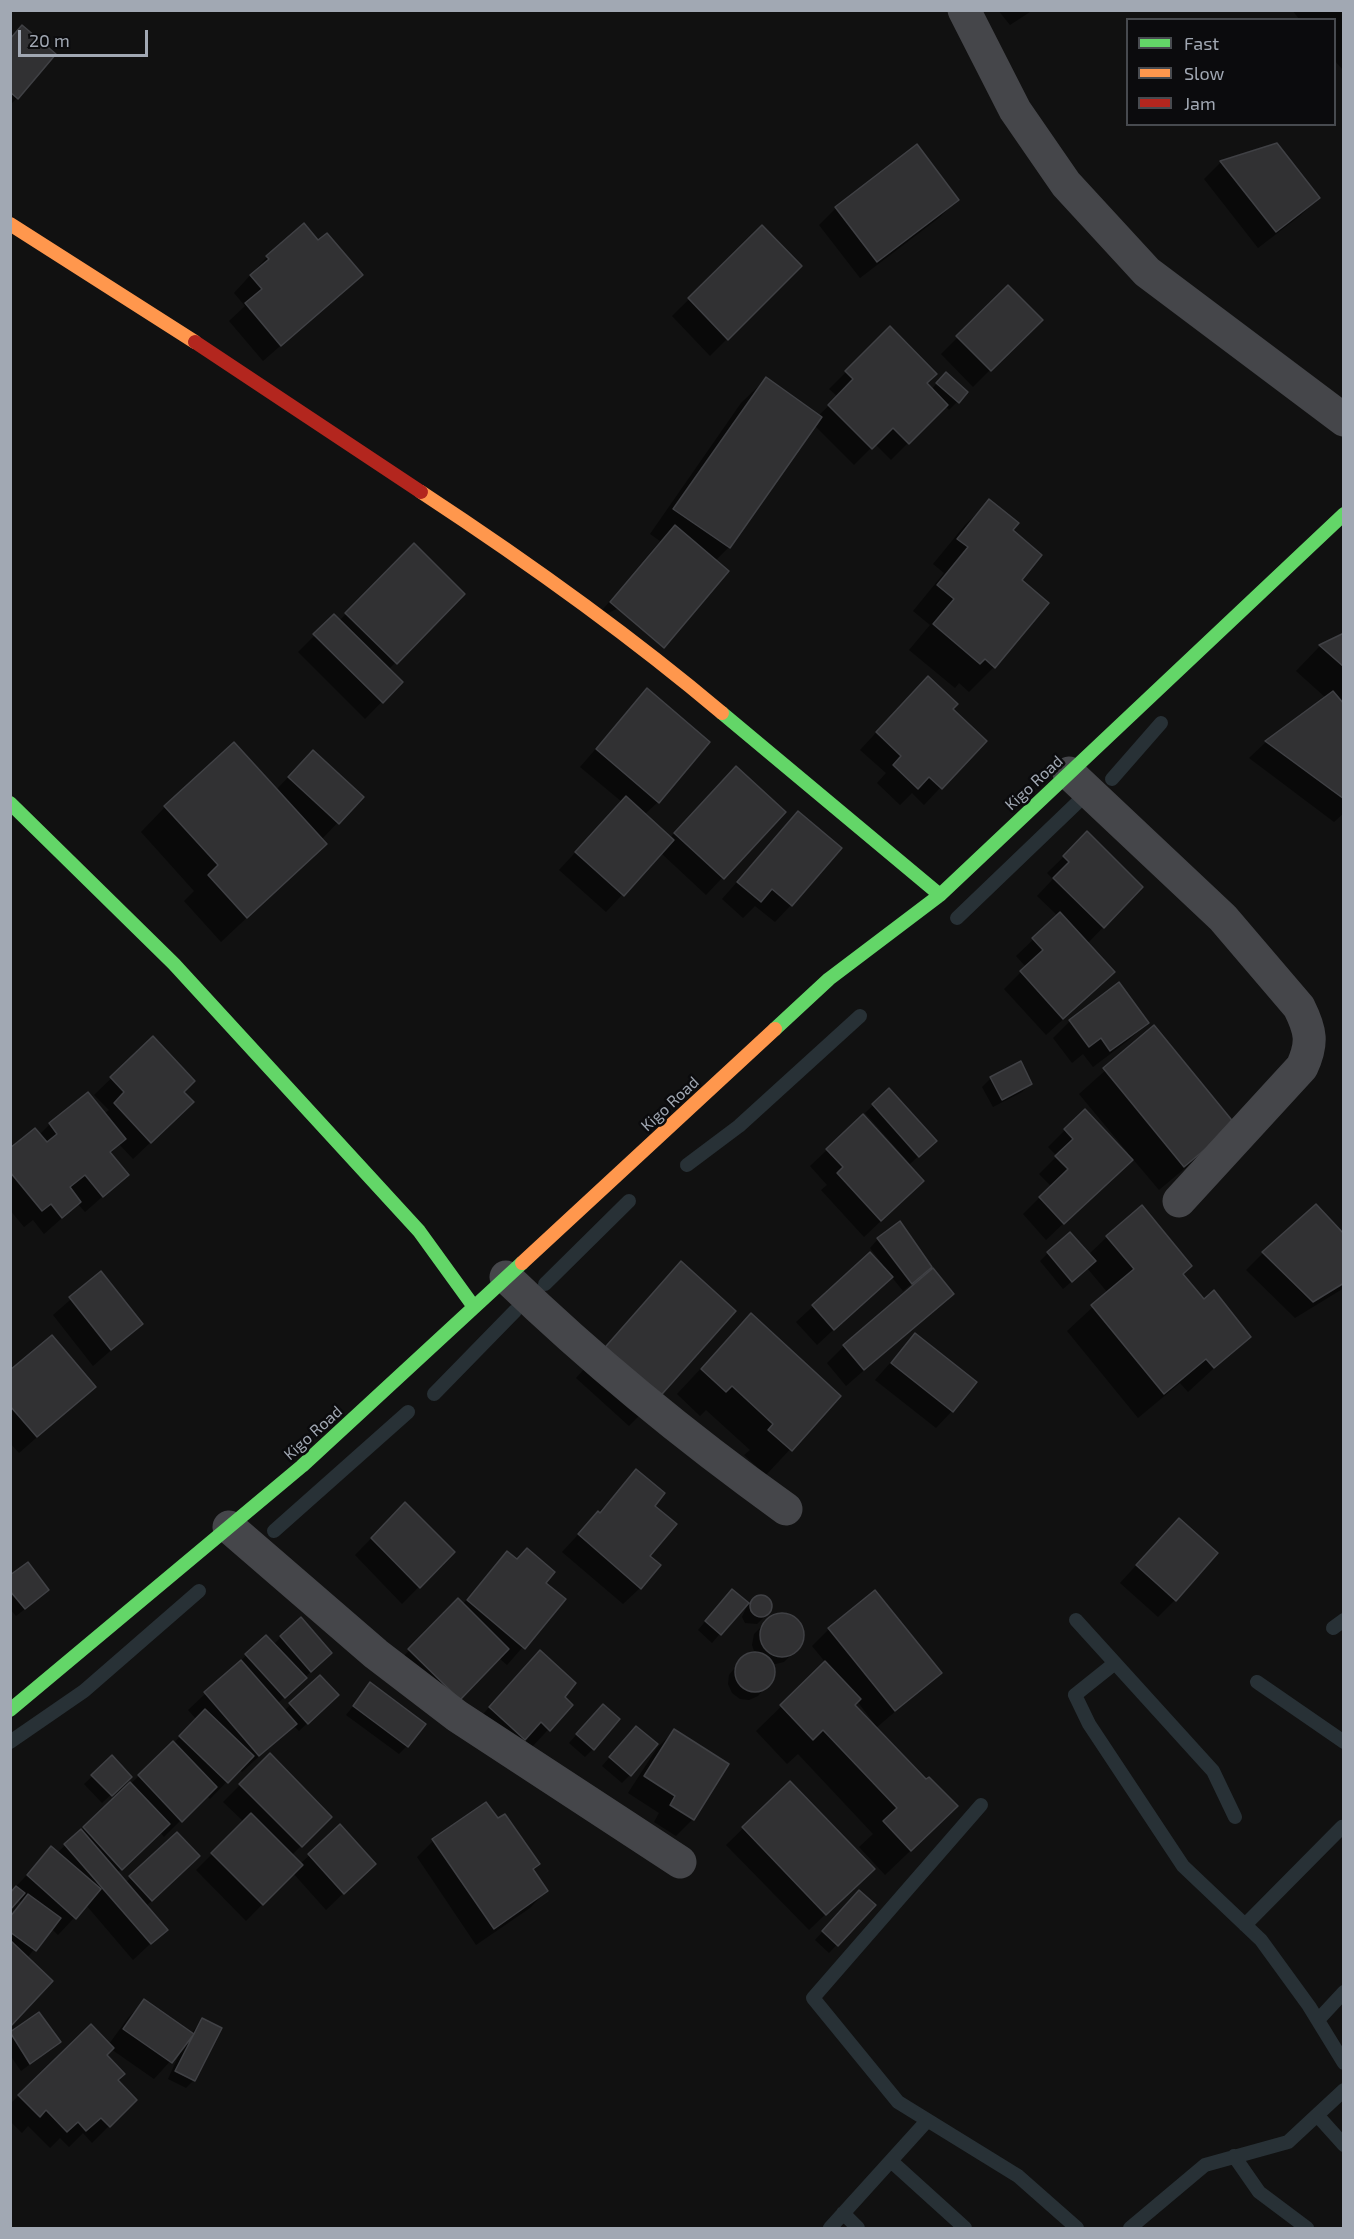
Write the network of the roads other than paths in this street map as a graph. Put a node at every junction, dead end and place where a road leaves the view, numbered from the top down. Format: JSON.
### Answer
{"nodes":[{"id":1,"x":964,"y":10,"type":"edge"},
{"id":2,"x":10,"y":224,"type":"edge"},
{"id":3,"x":1344,"y":420,"type":"edge"},
{"id":4,"x":1344,"y":514,"type":"edge"},
{"id":5,"x":1069,"y":773,"type":"junction"},
{"id":6,"x":10,"y":803,"type":"edge"},
{"id":7,"x":940,"y":895,"type":"junction"},
{"id":8,"x":1179,"y":1200,"type":"dead end"},
{"id":9,"x":506,"y":1277,"type":"junction"},
{"id":10,"x":474,"y":1307,"type":"junction"},
{"id":11,"x":786,"y":1509,"type":"dead end"},
{"id":12,"x":229,"y":1527,"type":"junction"},
{"id":13,"x":10,"y":1710,"type":"edge"},
{"id":14,"x":680,"y":1862,"type":"dead end"}],
"edges":[{"from":1,"to":3,"type":"street"},
{"from":2,"to":7,"type":"street"},
{"from":4,"to":5,"type":"street","name":"Kigo Road"},
{"from":5,"to":7,"type":"street","name":"Kigo Road"},
{"from":5,"to":8,"type":"street"},
{"from":6,"to":10,"type":"street"},
{"from":7,"to":9,"type":"street","name":"Kigo Road"},
{"from":9,"to":10,"type":"street","name":"Kigo Road"},
{"from":9,"to":11,"type":"street"},
{"from":10,"to":12,"type":"street","name":"Kigo Road"},
{"from":12,"to":13,"type":"street","name":"Kigo Road"},
{"from":12,"to":14,"type":"street"}]}
